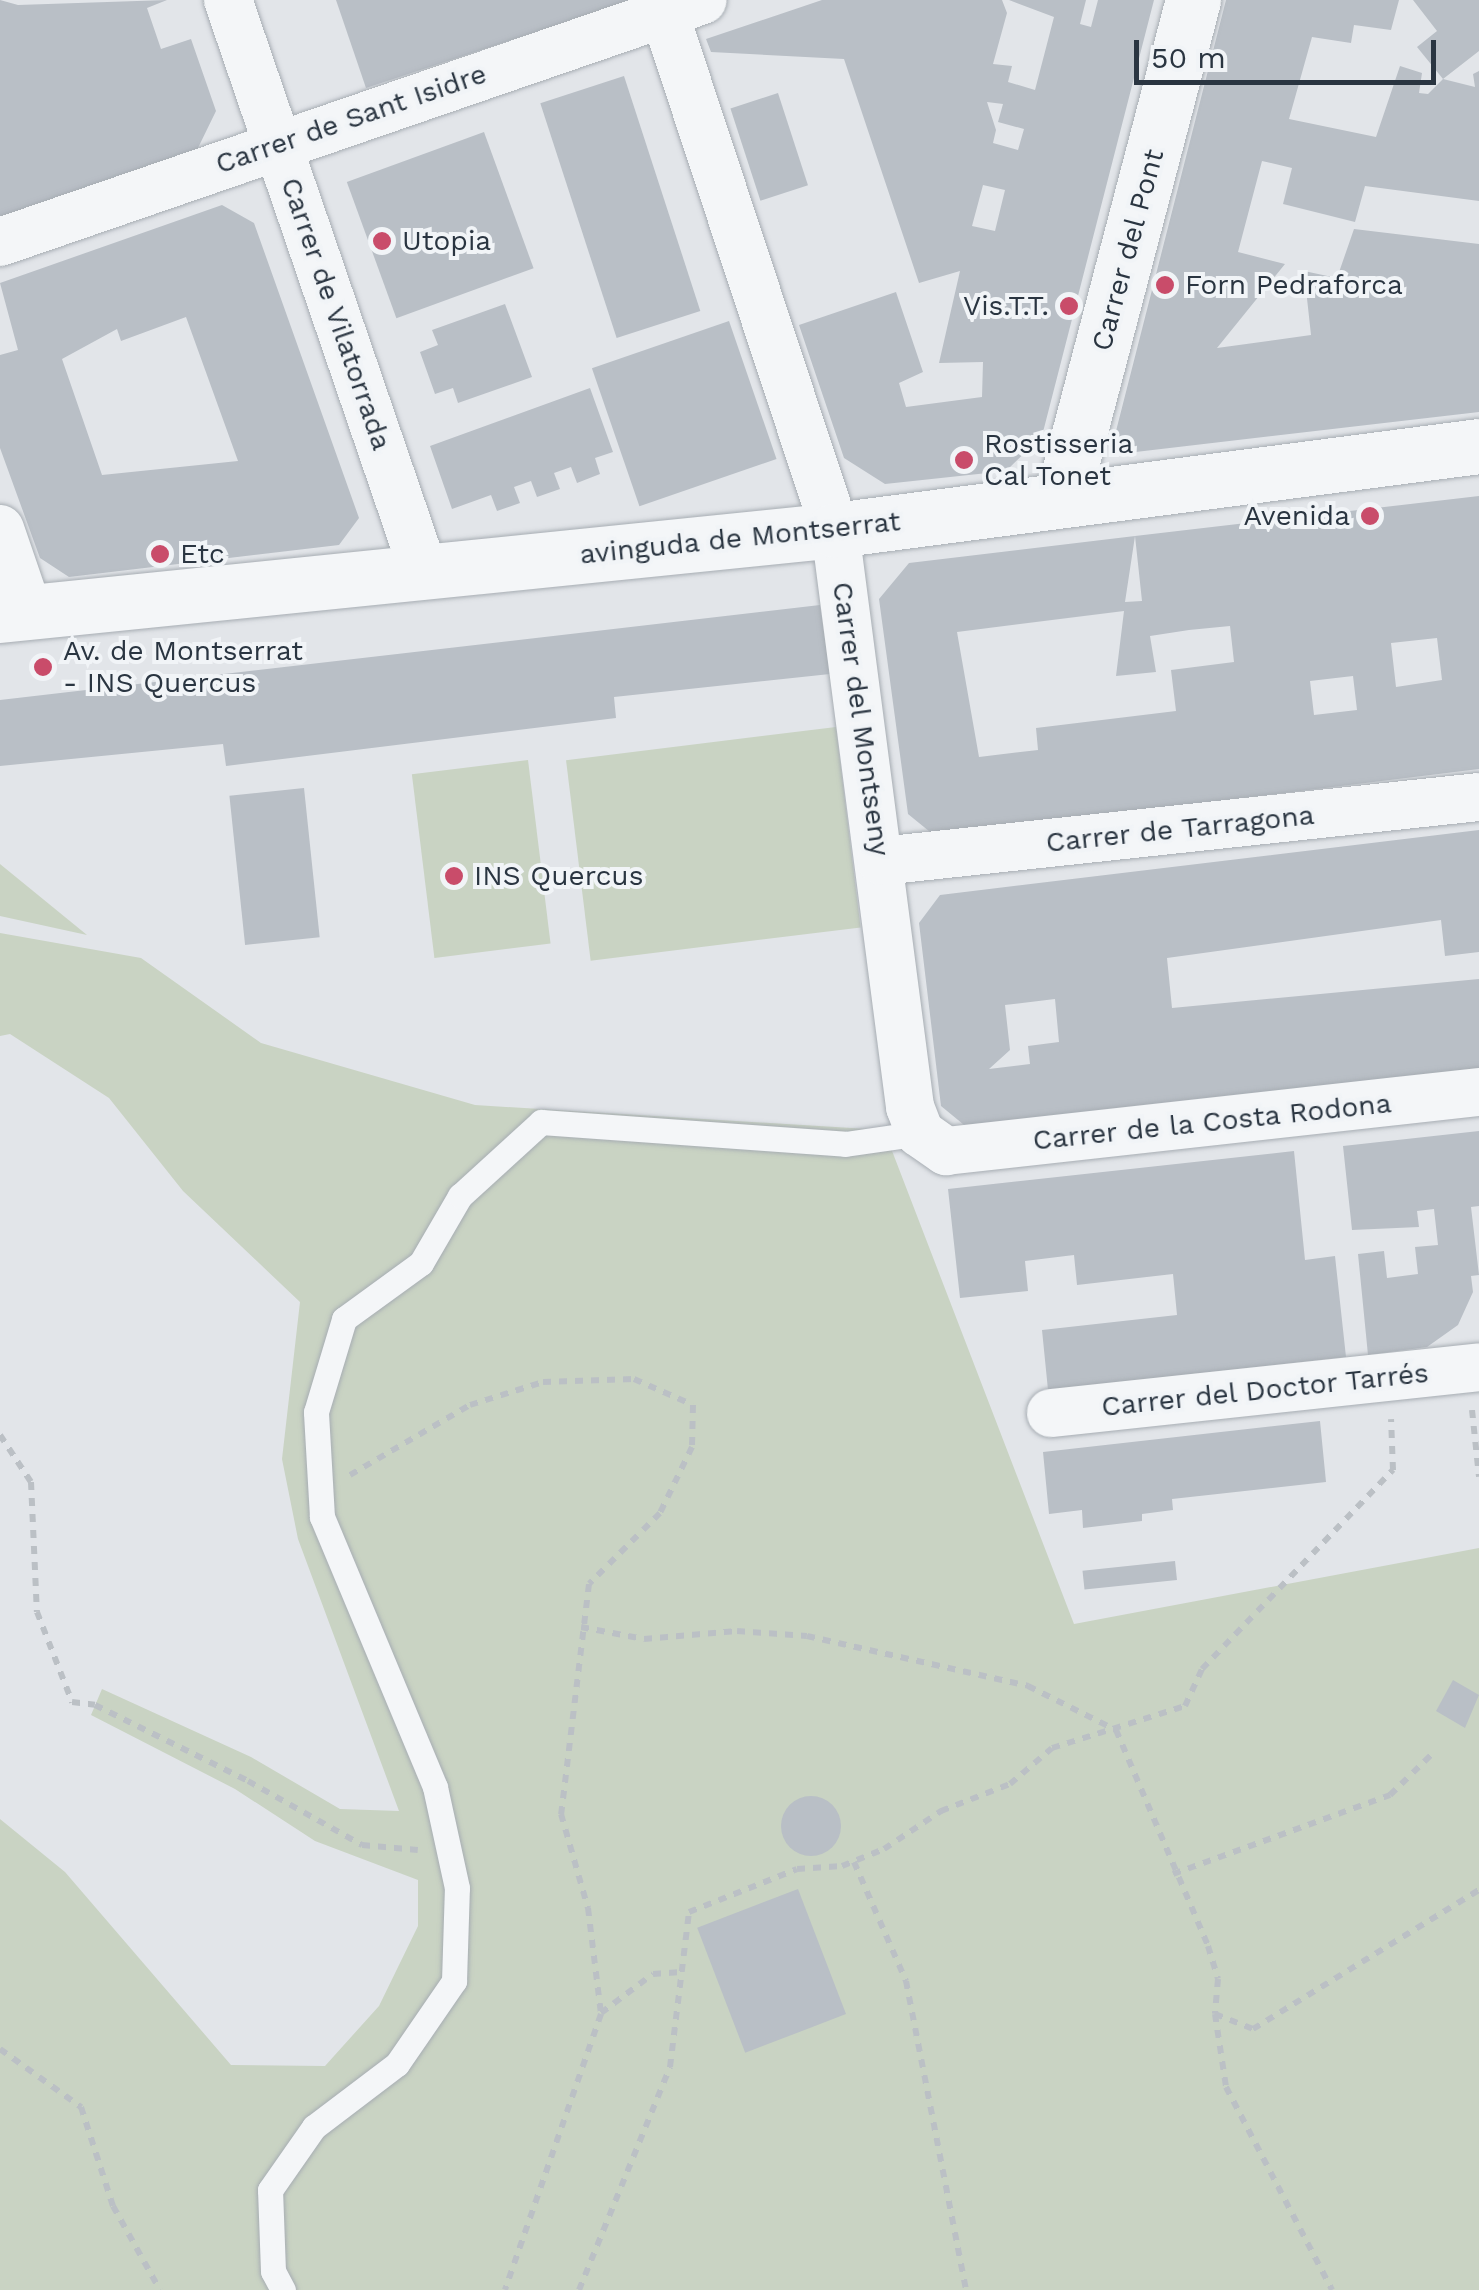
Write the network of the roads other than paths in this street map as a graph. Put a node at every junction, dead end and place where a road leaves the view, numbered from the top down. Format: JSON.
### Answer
{"nodes":[{"id":1,"x":228,"y":0,"type":"edge"},
{"id":2,"x":1193,"y":0,"type":"edge"},
{"id":3,"x":676,"y":4,"type":"edge"},
{"id":4,"x":278,"y":144,"type":"junction"},
{"id":5,"x":0,"y":242,"type":"edge"},
{"id":6,"x":1479,"y":446,"type":"edge"},
{"id":7,"x":1062,"y":499,"type":"junction"},
{"id":8,"x":0,"y":530,"type":"edge"},
{"id":9,"x":835,"y":530,"type":"junction"},
{"id":10,"x":424,"y":572,"type":"junction"},
{"id":11,"x":14,"y":613,"type":"edge"},
{"id":12,"x":1479,"y":797,"type":"edge"},
{"id":13,"x":881,"y":862,"type":"junction"},
{"id":14,"x":1479,"y":1092,"type":"edge"},
{"id":15,"x":933,"y":1142,"type":"junction"},
{"id":16,"x":1475,"y":1362,"type":"edge"},
{"id":17,"x":1051,"y":1413,"type":"dead end"},
{"id":18,"x":283,"y":2290,"type":"edge"}],
"edges":[{"from":1,"to":4,"type":"street","name":"Carrer de Vilatorrada"},
{"from":2,"to":7,"type":"street","name":"Carrer del Pont"},
{"from":3,"to":4,"type":"street","name":"Carrer de Sant Isidre"},
{"from":3,"to":9,"type":"street","name":"Carrer del Montseny"},
{"from":4,"to":5,"type":"street","name":"Carrer de Sant Isidre"},
{"from":4,"to":10,"type":"street","name":"Carrer de Vilatorrada"},
{"from":6,"to":7,"type":"street","name":"avinguda de Montserrat"},
{"from":7,"to":9,"type":"street","name":"avinguda de Montserrat"},
{"from":8,"to":11,"type":"street"},
{"from":9,"to":10,"type":"street","name":"avinguda de Montserrat"},
{"from":9,"to":13,"type":"street","name":"Carrer del Montseny"},
{"from":10,"to":11,"type":"street","name":"avinguda de Montserrat"},
{"from":12,"to":13,"type":"street","name":"Carrer de Tarragona"},
{"from":13,"to":15,"type":"street","name":"Carrer del Montseny"},
{"from":14,"to":15,"type":"street","name":"Carrer de la Costa Rodona"},
{"from":15,"to":18,"type":"lane"},
{"from":16,"to":17,"type":"street","name":"Carrer del Doctor Tarrés"}]}
